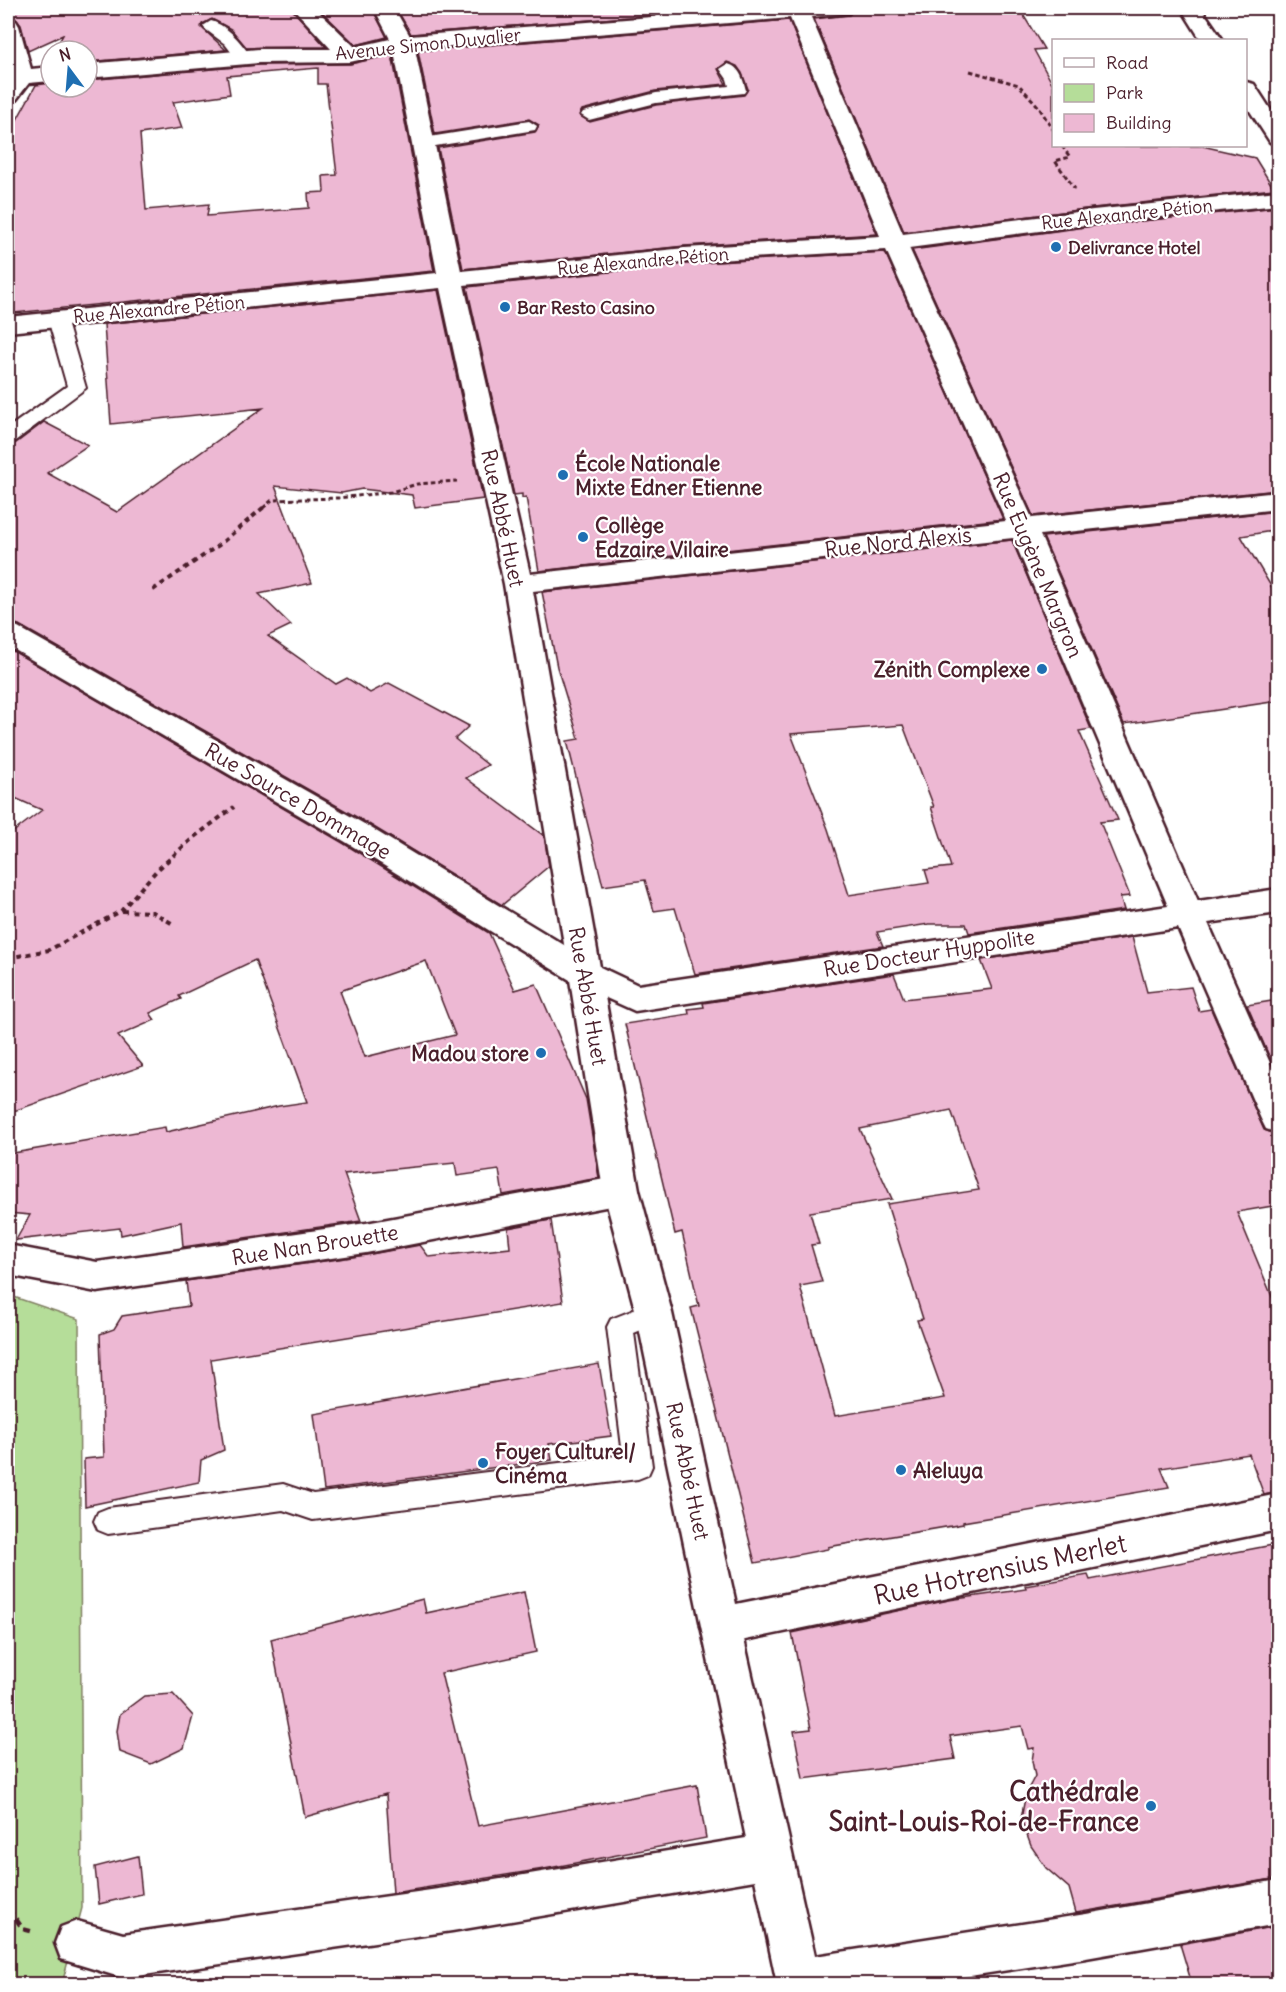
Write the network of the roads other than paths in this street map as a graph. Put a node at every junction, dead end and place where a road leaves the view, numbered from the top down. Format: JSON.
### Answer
{"nodes":[{"id":1,"x":303,"y":8,"type":"edge"},
{"id":2,"x":384,"y":8,"type":"edge"},
{"id":3,"x":841,"y":8,"type":"edge"},
{"id":4,"x":1191,"y":8,"type":"edge"},
{"id":5,"x":798,"y":12,"type":"junction"},
{"id":6,"x":666,"y":15,"type":"edge"},
{"id":7,"x":8,"y":26,"type":"edge"},
{"id":8,"x":211,"y":27,"type":"dead end"},
{"id":9,"x":1211,"y":39,"type":"edge"},
{"id":10,"x":403,"y":43,"type":"junction"},
{"id":11,"x":350,"y":55,"type":"junction"},
{"id":12,"x":244,"y":58,"type":"junction"},
{"id":13,"x":728,"y":69,"type":"dead end"},
{"id":14,"x":99,"y":70,"type":"edge"},
{"id":15,"x":39,"y":75,"type":"edge"},
{"id":16,"x":15,"y":77,"type":"edge"},
{"id":17,"x":1247,"y":92,"type":"edge"},
{"id":18,"x":8,"y":95,"type":"edge"},
{"id":19,"x":589,"y":115,"type":"dead end"},
{"id":20,"x":529,"y":126,"type":"dead end"},
{"id":21,"x":1278,"y":137,"type":"edge"},
{"id":22,"x":423,"y":143,"type":"junction"},
{"id":23,"x":1278,"y":198,"type":"edge"},
{"id":24,"x":894,"y":242,"type":"junction"},
{"id":25,"x":451,"y":280,"type":"junction"},
{"id":26,"x":57,"y":320,"type":"junction"},
{"id":27,"x":8,"y":325,"type":"edge"},
{"id":28,"x":8,"y":437,"type":"edge"},
{"id":29,"x":1278,"y":500,"type":"edge"},
{"id":30,"x":1023,"y":528,"type":"junction"},
{"id":31,"x":518,"y":584,"type":"junction"},
{"id":32,"x":8,"y":634,"type":"edge"},
{"id":33,"x":1278,"y":901,"type":"edge"},
{"id":34,"x":1188,"y":914,"type":"junction"},
{"id":35,"x":585,"y":975,"type":"junction"},
{"id":36,"x":1278,"y":1119,"type":"edge"},
{"id":37,"x":621,"y":1190,"type":"junction"},
{"id":38,"x":8,"y":1260,"type":"edge"},
{"id":39,"x":654,"y":1313,"type":"junction"},
{"id":40,"x":1278,"y":1512,"type":"edge"},
{"id":41,"x":108,"y":1521,"type":"dead end"},
{"id":42,"x":722,"y":1626,"type":"junction"},
{"id":43,"x":770,"y":1856,"type":"junction"},
{"id":44,"x":1278,"y":1902,"type":"edge"},
{"id":45,"x":77,"y":1944,"type":"dead end"},
{"id":46,"x":799,"y":1983,"type":"edge"}],
"edges":[{"from":1,"to":11,"type":"street"},
{"from":2,"to":10,"type":"street","name":"Rue Abbé Huet"},
{"from":3,"to":5,"type":"street","name":"Avenue Simon Duvalier"},
{"from":4,"to":9,"type":"street"},
{"from":5,"to":6,"type":"street","name":"Avenue Simon Duvalier"},
{"from":5,"to":24,"type":"street","name":"Rue Eugène Margron"},
{"from":6,"to":10,"type":"street","name":"Avenue Simon Duvalier"},
{"from":7,"to":16,"type":"street"},
{"from":8,"to":12,"type":"lane"},
{"from":10,"to":11,"type":"street","name":"Avenue Simon Duvalier"},
{"from":10,"to":22,"type":"street","name":"Rue Abbé Huet"},
{"from":11,"to":12,"type":"street","name":"Avenue Simon Duvalier"},
{"from":12,"to":14,"type":"street","name":"Avenue Simon Duvalier"},
{"from":13,"to":19,"type":"lane"},
{"from":15,"to":16,"type":"street"},
{"from":16,"to":18,"type":"street"},
{"from":17,"to":21,"type":"street"},
{"from":20,"to":22,"type":"lane"},
{"from":22,"to":25,"type":"street","name":"Rue Abbé Huet"},
{"from":23,"to":24,"type":"street","name":"Rue Alexandre Pétion"},
{"from":24,"to":25,"type":"street","name":"Rue Alexandre Pétion"},
{"from":24,"to":30,"type":"street","name":"Rue Eugène Margron"},
{"from":25,"to":26,"type":"street","name":"Rue Alexandre Pétion"},
{"from":25,"to":31,"type":"street","name":"Rue Abbé Huet"},
{"from":26,"to":27,"type":"street","name":"Rue Alexandre Pétion"},
{"from":26,"to":28,"type":"lane"},
{"from":29,"to":30,"type":"street","name":"Rue Nord Alexis"},
{"from":30,"to":31,"type":"street","name":"Rue Nord Alexis"},
{"from":30,"to":34,"type":"street","name":"Rue Eugène Margron"},
{"from":31,"to":35,"type":"street","name":"Rue Abbé Huet"},
{"from":32,"to":35,"type":"street","name":"Rue Source Dommage"},
{"from":33,"to":34,"type":"street","name":"Rue Docteur Hyppolite"},
{"from":34,"to":35,"type":"street","name":"Rue Docteur Hyppolite"},
{"from":34,"to":36,"type":"street","name":"Rue Eugène Margron"},
{"from":35,"to":37,"type":"street","name":"Rue Abbé Huet"},
{"from":37,"to":38,"type":"street","name":"Rue Nan Brouette"},
{"from":37,"to":39,"type":"street","name":"Rue Abbé Huet"},
{"from":39,"to":41,"type":"lane"},
{"from":39,"to":42,"type":"street","name":"Rue Abbé Huet"},
{"from":40,"to":42,"type":"street","name":"Rue Hotrensius Merlet"},
{"from":42,"to":43,"type":"street","name":"Rue Abbé Huet"},
{"from":43,"to":45,"type":"street"},
{"from":43,"to":46,"type":"street","name":"Rue Abbé Huet"},
{"from":44,"to":46,"type":"street"}]}
